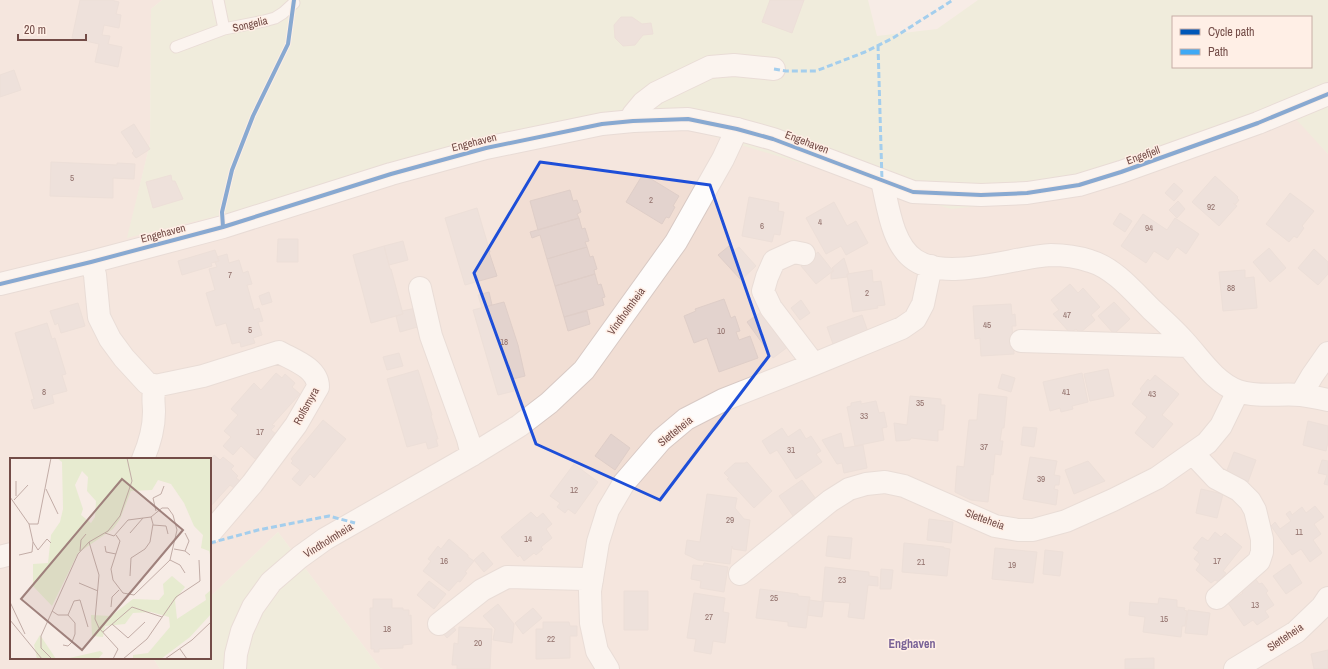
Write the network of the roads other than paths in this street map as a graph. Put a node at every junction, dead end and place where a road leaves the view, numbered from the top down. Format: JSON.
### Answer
{"nodes":[{"id":1,"x":218,"y":0,"type":"edge"},
{"id":2,"x":294,"y":3,"type":"dead end"},
{"id":3,"x":224,"y":29,"type":"junction"},
{"id":4,"x":176,"y":47,"type":"dead end"},
{"id":5,"x":774,"y":69,"type":"dead end"},
{"id":6,"x":1328,"y":94,"type":"edge"},
{"id":7,"x":634,"y":121,"type":"junction"},
{"id":8,"x":737,"y":129,"type":"junction"},
{"id":9,"x":882,"y":181,"type":"junction"},
{"id":10,"x":955,"y":194,"type":"joint"},
{"id":11,"x":804,"y":254,"type":"dead end"},
{"id":12,"x":91,"y":262,"type":"junction"},
{"id":13,"x":931,"y":266,"type":"junction"},
{"id":14,"x":0,"y":284,"type":"edge"},
{"id":15,"x":420,"y":288,"type":"dead end"},
{"id":16,"x":1021,"y":341,"type":"dead end"},
{"id":17,"x":1188,"y":346,"type":"junction"},
{"id":18,"x":1328,"y":353,"type":"edge"},
{"id":19,"x":812,"y":365,"type":"junction"},
{"id":20,"x":155,"y":386,"type":"junction"},
{"id":21,"x":1238,"y":391,"type":"junction"},
{"id":22,"x":1301,"y":395,"type":"junction"},
{"id":23,"x":1328,"y":400,"type":"edge"},
{"id":24,"x":1195,"y":452,"type":"junction"},
{"id":25,"x":472,"y":455,"type":"junction"},
{"id":26,"x":143,"y":458,"type":"edge"},
{"id":27,"x":211,"y":531,"type":"edge"},
{"id":28,"x":10,"y":554,"type":"edge"},
{"id":29,"x":0,"y":557,"type":"edge"},
{"id":30,"x":740,"y":574,"type":"dead end"},
{"id":31,"x":592,"y":580,"type":"junction"},
{"id":32,"x":1217,"y":598,"type":"dead end"},
{"id":33,"x":1328,"y":598,"type":"edge"},
{"id":34,"x":439,"y":624,"type":"dead end"},
{"id":35,"x":234,"y":669,"type":"edge"},
{"id":36,"x":608,"y":669,"type":"edge"},
{"id":37,"x":1235,"y":669,"type":"edge"}],
"edges":[{"from":1,"to":3,"type":"lane","name":"Songelia"},
{"from":2,"to":3,"type":"lane","name":"Songelia"},
{"from":3,"to":4,"type":"lane","name":"Songelia"},
{"from":5,"to":7,"type":"street"},
{"from":6,"to":10,"type":"street","name":"Engefjell"},
{"from":7,"to":8,"type":"street","name":"Engehaven"},
{"from":7,"to":12,"type":"street","name":"Engehaven"},
{"from":8,"to":9,"type":"street","name":"Engehaven"},
{"from":8,"to":25,"type":"street","name":"Vindholmheia"},
{"from":9,"to":10,"type":"street","name":"Engehaven"},
{"from":9,"to":13,"type":"street"},
{"from":11,"to":19,"type":"street"},
{"from":12,"to":14,"type":"street","name":"Engehaven"},
{"from":12,"to":20,"type":"street"},
{"from":13,"to":17,"type":"street"},
{"from":13,"to":19,"type":"street","name":"Sletteheia"},
{"from":15,"to":25,"type":"street"},
{"from":16,"to":17,"type":"street"},
{"from":17,"to":21,"type":"street"},
{"from":18,"to":22,"type":"street"},
{"from":19,"to":31,"type":"street","name":"Sletteheia"},
{"from":20,"to":26,"type":"street"},
{"from":20,"to":27,"type":"street","name":"Rolfsmyra"},
{"from":21,"to":22,"type":"street"},
{"from":21,"to":24,"type":"street","name":"Sletteheia"},
{"from":22,"to":23,"type":"street"},
{"from":24,"to":30,"type":"street","name":"Sletteheia"},
{"from":24,"to":32,"type":"street"},
{"from":25,"to":35,"type":"street","name":"Vindholmheia"},
{"from":28,"to":29,"type":"street"},
{"from":31,"to":34,"type":"street"},
{"from":31,"to":36,"type":"street","name":"Sletteheia"},
{"from":33,"to":37,"type":"street","name":"Sletteheia"}]}
